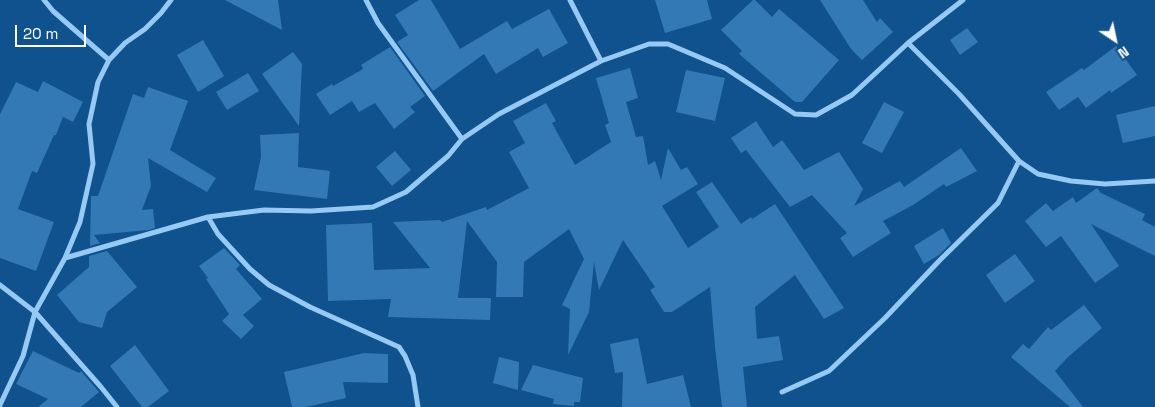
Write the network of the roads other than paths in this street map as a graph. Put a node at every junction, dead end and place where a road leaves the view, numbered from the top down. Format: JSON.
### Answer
{"nodes":[{"id":1,"x":44,"y":0,"type":"edge"},
{"id":2,"x":171,"y":0,"type":"edge"},
{"id":3,"x":366,"y":0,"type":"edge"},
{"id":4,"x":570,"y":0,"type":"edge"},
{"id":5,"x":963,"y":0,"type":"edge"},
{"id":6,"x":908,"y":43,"type":"junction"},
{"id":7,"x":109,"y":60,"type":"junction"},
{"id":8,"x":601,"y":61,"type":"junction"},
{"id":9,"x":462,"y":139,"type":"junction"},
{"id":10,"x":1019,"y":161,"type":"junction"},
{"id":11,"x":1155,"y":181,"type":"edge"},
{"id":12,"x":208,"y":217,"type":"junction"},
{"id":13,"x":65,"y":258,"type":"junction"},
{"id":14,"x":0,"y":285,"type":"edge"},
{"id":15,"x":35,"y":312,"type":"junction"},
{"id":16,"x":782,"y":392,"type":"dead end"},
{"id":17,"x":0,"y":405,"type":"edge"},
{"id":18,"x":116,"y":407,"type":"edge"},
{"id":19,"x":418,"y":407,"type":"edge"}],
"edges":[{"from":1,"to":7,"type":"street"},
{"from":2,"to":7,"type":"street"},
{"from":3,"to":9,"type":"street"},
{"from":4,"to":8,"type":"street"},
{"from":5,"to":6,"type":"street"},
{"from":6,"to":8,"type":"street"},
{"from":6,"to":10,"type":"street"},
{"from":7,"to":13,"type":"street"},
{"from":8,"to":9,"type":"street"},
{"from":9,"to":12,"type":"street"},
{"from":10,"to":11,"type":"street"},
{"from":10,"to":16,"type":"street"},
{"from":12,"to":13,"type":"street"},
{"from":12,"to":19,"type":"street"},
{"from":13,"to":15,"type":"street"},
{"from":14,"to":15,"type":"street"},
{"from":15,"to":17,"type":"street"},
{"from":15,"to":18,"type":"street"}]}
